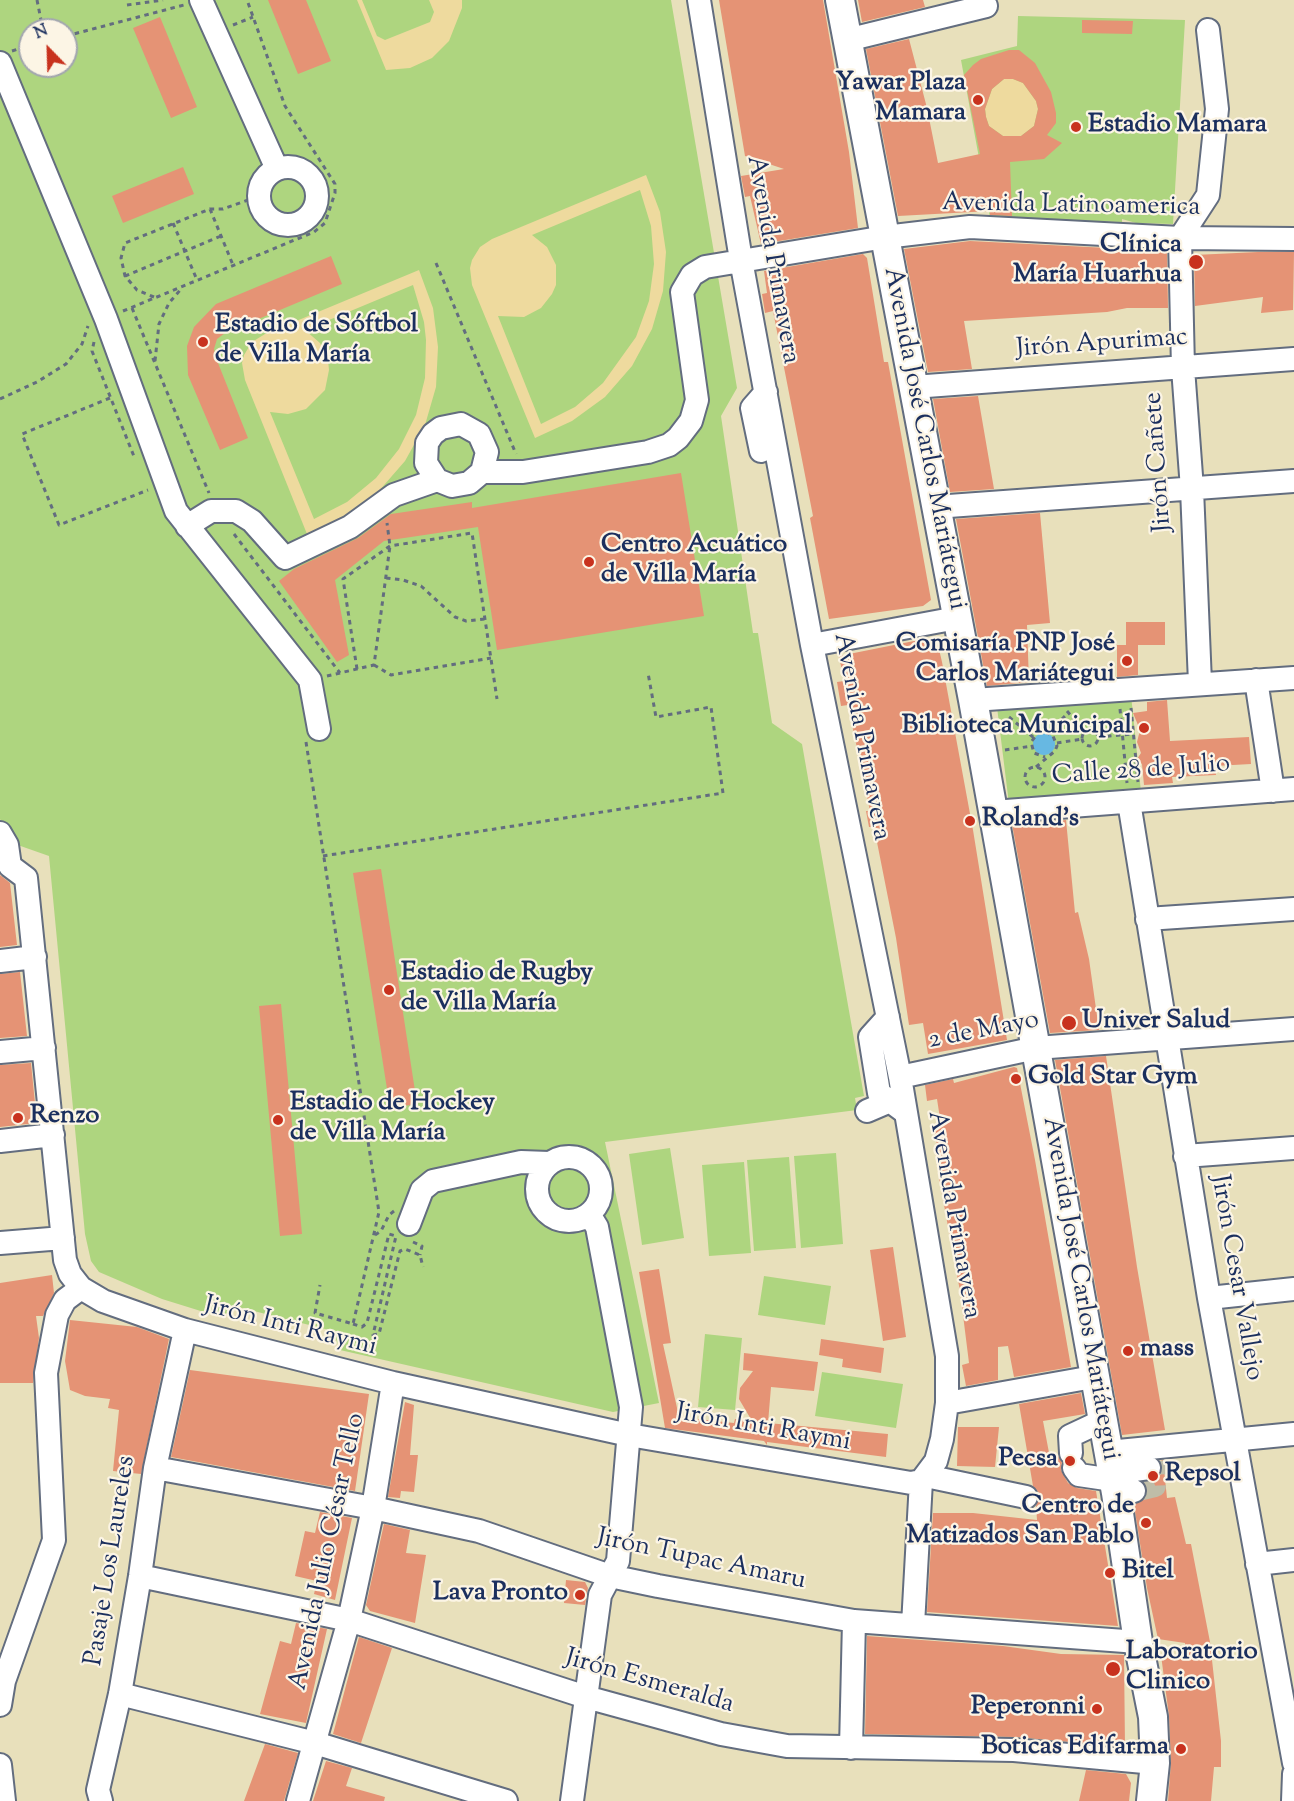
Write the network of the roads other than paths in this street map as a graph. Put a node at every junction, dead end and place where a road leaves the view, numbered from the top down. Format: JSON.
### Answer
{"nodes":[{"id":1,"x":699,"y":0,"type":"edge"},
{"id":2,"x":840,"y":0,"type":"edge"},
{"id":3,"x":193,"y":2,"type":"edge"},
{"id":4,"x":986,"y":6,"type":"dead end"},
{"id":5,"x":1208,"y":30,"type":"dead end"},
{"id":6,"x":847,"y":40,"type":"junction"},
{"id":7,"x":0,"y":63,"type":"edge"},
{"id":8,"x":277,"y":169,"type":"junction"},
{"id":9,"x":885,"y":237,"type":"junction"},
{"id":10,"x":1180,"y":238,"type":"junction"},
{"id":11,"x":1294,"y":239,"type":"edge"},
{"id":12,"x":741,"y":260,"type":"junction"},
{"id":13,"x":1294,"y":359,"type":"edge"},
{"id":14,"x":1183,"y":368,"type":"junction"},
{"id":15,"x":913,"y":387,"type":"junction"},
{"id":16,"x":482,"y":472,"type":"junction"},
{"id":17,"x":437,"y":480,"type":"junction"},
{"id":18,"x":1294,"y":480,"type":"edge"},
{"id":19,"x":1192,"y":489,"type":"junction"},
{"id":20,"x":935,"y":507,"type":"junction"},
{"id":21,"x":187,"y":526,"type":"junction"},
{"id":22,"x":957,"y":618,"type":"junction"},
{"id":23,"x":812,"y":645,"type":"junction"},
{"id":24,"x":1294,"y":678,"type":"edge"},
{"id":25,"x":1256,"y":680,"type":"junction"},
{"id":26,"x":1200,"y":683,"type":"junction"},
{"id":27,"x":973,"y":700,"type":"junction"},
{"id":28,"x":312,"y":731,"type":"road end"},
{"id":29,"x":1283,"y":790,"type":"edge"},
{"id":30,"x":1134,"y":801,"type":"junction"},
{"id":31,"x":993,"y":812,"type":"junction"},
{"id":32,"x":0,"y":833,"type":"edge"},
{"id":33,"x":5,"y":866,"type":"edge"},
{"id":34,"x":1294,"y":909,"type":"edge"},
{"id":35,"x":1147,"y":919,"type":"junction"},
{"id":36,"x":35,"y":957,"type":"junction"},
{"id":37,"x":0,"y":961,"type":"edge"},
{"id":38,"x":888,"y":1017,"type":"junction"},
{"id":39,"x":1294,"y":1029,"type":"edge"},
{"id":40,"x":1166,"y":1039,"type":"junction"},
{"id":41,"x":44,"y":1048,"type":"junction"},
{"id":42,"x":1036,"y":1048,"type":"junction"},
{"id":43,"x":0,"y":1052,"type":"edge"},
{"id":44,"x":900,"y":1077,"type":"junction"},
{"id":45,"x":887,"y":1108,"type":"junction"},
{"id":46,"x":52,"y":1135,"type":"junction"},
{"id":47,"x":0,"y":1141,"type":"edge"},
{"id":48,"x":1294,"y":1148,"type":"edge"},
{"id":49,"x":1185,"y":1156,"type":"junction"},
{"id":50,"x":549,"y":1163,"type":"junction"},
{"id":51,"x":589,"y":1214,"type":"junction"},
{"id":52,"x":404,"y":1227,"type":"road end"},
{"id":53,"x":63,"y":1238,"type":"junction"},
{"id":54,"x":0,"y":1242,"type":"edge"},
{"id":55,"x":81,"y":1288,"type":"junction"},
{"id":56,"x":1294,"y":1288,"type":"edge"},
{"id":57,"x":1209,"y":1298,"type":"junction"},
{"id":58,"x":185,"y":1330,"type":"junction"},
{"id":59,"x":1093,"y":1377,"type":"junction"},
{"id":60,"x":393,"y":1383,"type":"junction"},
{"id":61,"x":947,"y":1403,"type":"junction"},
{"id":62,"x":1102,"y":1421,"type":"junction"},
{"id":63,"x":1294,"y":1434,"type":"edge"},
{"id":64,"x":629,"y":1435,"type":"junction"},
{"id":65,"x":1235,"y":1438,"type":"junction"},
{"id":66,"x":155,"y":1468,"type":"junction"},
{"id":67,"x":924,"y":1478,"type":"junction"},
{"id":68,"x":1117,"y":1478,"type":"junction"},
{"id":69,"x":1026,"y":1497,"type":"dead end"},
{"id":70,"x":373,"y":1508,"type":"junction"},
{"id":71,"x":1294,"y":1560,"type":"edge"},
{"id":72,"x":1257,"y":1564,"type":"junction"},
{"id":73,"x":140,"y":1576,"type":"junction"},
{"id":74,"x":610,"y":1576,"type":"junction"},
{"id":75,"x":349,"y":1620,"type":"junction"},
{"id":76,"x":854,"y":1621,"type":"junction"},
{"id":77,"x":913,"y":1625,"type":"junction"},
{"id":78,"x":1138,"y":1642,"type":"junction"},
{"id":79,"x":120,"y":1694,"type":"junction"},
{"id":80,"x":586,"y":1697,"type":"junction"},
{"id":81,"x":0,"y":1705,"type":"edge"},
{"id":82,"x":315,"y":1743,"type":"junction"},
{"id":83,"x":851,"y":1748,"type":"junction"},
{"id":84,"x":1155,"y":1763,"type":"junction"},
{"id":85,"x":1294,"y":1763,"type":"edge"},
{"id":86,"x":0,"y":1765,"type":"edge"},
{"id":87,"x":1294,"y":1774,"type":"edge"},
{"id":88,"x":4,"y":1801,"type":"edge"},
{"id":89,"x":101,"y":1801,"type":"edge"},
{"id":90,"x":298,"y":1801,"type":"edge"},
{"id":91,"x":506,"y":1801,"type":"edge"},
{"id":92,"x":572,"y":1801,"type":"edge"},
{"id":93,"x":1151,"y":1801,"type":"edge"},
{"id":94,"x":1293,"y":1801,"type":"edge"}],
"edges":[{"from":1,"to":12,"type":"street","name":"Avenida Primavera"},
{"from":2,"to":6,"type":"main road","name":"Avenida José Carlos Mariátegui"},
{"from":3,"to":8,"type":"street"},
{"from":4,"to":6,"type":"street"},
{"from":5,"to":10,"type":"street"},
{"from":6,"to":9,"type":"main road","name":"Avenida José Carlos Mariátegui"},
{"from":7,"to":21,"type":"street"},
{"from":8,"to":8,"type":"street"},
{"from":9,"to":10,"type":"street","name":"Avenida Latinoamerica"},
{"from":9,"to":12,"type":"street","name":"Avenida Latinoamerica"},
{"from":9,"to":15,"type":"main road","name":"Avenida José Carlos Mariátegui"},
{"from":10,"to":11,"type":"street","name":"Avenida Latinoamerica"},
{"from":10,"to":14,"type":"street","name":"Jirón Cañete"},
{"from":12,"to":16,"type":"street","name":"Avenida Latinoamerica"},
{"from":12,"to":23,"type":"street","name":"Avenida Primavera"},
{"from":13,"to":14,"type":"street","name":"Jirón Apurimac"},
{"from":14,"to":15,"type":"street","name":"Jirón Apurimac"},
{"from":14,"to":19,"type":"street","name":"Jirón Cañete"},
{"from":15,"to":20,"type":"main road","name":"Avenida José Carlos Mariátegui"},
{"from":16,"to":17,"type":"street"},
{"from":16,"to":17,"type":"street"},
{"from":17,"to":21,"type":"street"},
{"from":18,"to":19,"type":"street"},
{"from":19,"to":20,"type":"street"},
{"from":19,"to":26,"type":"street","name":"Jirón Cañete"},
{"from":20,"to":22,"type":"main road","name":"Avenida José Carlos Mariátegui"},
{"from":21,"to":28,"type":"street"},
{"from":22,"to":23,"type":"street"},
{"from":22,"to":27,"type":"main road","name":"Avenida José Carlos Mariátegui"},
{"from":23,"to":38,"type":"street","name":"Avenida Primavera"},
{"from":24,"to":25,"type":"street"},
{"from":25,"to":26,"type":"street"},
{"from":25,"to":29,"type":"street"},
{"from":26,"to":27,"type":"street"},
{"from":27,"to":31,"type":"main road","name":"Avenida José Carlos Mariátegui"},
{"from":29,"to":30,"type":"street","name":"Calle 28 de Julio"},
{"from":30,"to":31,"type":"street","name":"Calle 28 de Julio"},
{"from":30,"to":35,"type":"street","name":"Jirón Cesar Vallejo"},
{"from":31,"to":42,"type":"main road","name":"Avenida José Carlos Mariátegui"},
{"from":32,"to":33,"type":"street"},
{"from":33,"to":36,"type":"street"},
{"from":34,"to":35,"type":"street"},
{"from":35,"to":40,"type":"street","name":"Jirón Cesar Vallejo"},
{"from":36,"to":37,"type":"street"},
{"from":36,"to":41,"type":"street"},
{"from":38,"to":44,"type":"street","name":"Avenida Primavera"},
{"from":38,"to":45,"type":"street"},
{"from":39,"to":40,"type":"street","name":"2 de Mayo"},
{"from":40,"to":42,"type":"street","name":"2 de Mayo"},
{"from":40,"to":49,"type":"street","name":"Jirón Cesar Vallejo"},
{"from":41,"to":43,"type":"street"},
{"from":41,"to":46,"type":"street"},
{"from":42,"to":44,"type":"street","name":"2 de Mayo"},
{"from":42,"to":59,"type":"main road","name":"Avenida José Carlos Mariátegui"},
{"from":44,"to":45,"type":"street","name":"Avenida Primavera"},
{"from":45,"to":61,"type":"street","name":"Avenida Primavera"},
{"from":46,"to":47,"type":"street"},
{"from":46,"to":53,"type":"street"},
{"from":48,"to":49,"type":"street"},
{"from":49,"to":57,"type":"street","name":"Jirón Cesar Vallejo"},
{"from":50,"to":51,"type":"street"},
{"from":50,"to":51,"type":"street"},
{"from":50,"to":52,"type":"street"},
{"from":51,"to":64,"type":"street"},
{"from":53,"to":54,"type":"street"},
{"from":53,"to":55,"type":"street"},
{"from":55,"to":58,"type":"street","name":"Jirón Inti Raymi"},
{"from":55,"to":81,"type":"street"},
{"from":56,"to":57,"type":"street"},
{"from":57,"to":65,"type":"street","name":"Jirón Cesar Vallejo"},
{"from":58,"to":60,"type":"street","name":"Jirón Inti Raymi"},
{"from":58,"to":66,"type":"street","name":"Pasaje Los Laureles"},
{"from":59,"to":61,"type":"street"},
{"from":59,"to":62,"type":"main road","name":"Avenida José Carlos Mariátegui"},
{"from":60,"to":64,"type":"street","name":"Jirón Inti Raymi"},
{"from":60,"to":70,"type":"street","name":"Avenida Julio César Tello"},
{"from":61,"to":67,"type":"street","name":"Avenida Primavera"},
{"from":62,"to":68,"type":"main road","name":"Avenida José Carlos Mariátegui"},
{"from":62,"to":68,"type":"street"},
{"from":63,"to":65,"type":"street"},
{"from":64,"to":67,"type":"street","name":"Jirón Inti Raymi"},
{"from":64,"to":74,"type":"street"},
{"from":65,"to":68,"type":"street"},
{"from":65,"to":72,"type":"street","name":"Jirón Cesar Vallejo"},
{"from":66,"to":70,"type":"street","name":"Jirón Tupac Amaru"},
{"from":66,"to":73,"type":"street","name":"Pasaje Los Laureles"},
{"from":67,"to":69,"type":"street","name":"Jirón Inti Raymi"},
{"from":67,"to":77,"type":"street","name":"Avenida Primavera"},
{"from":68,"to":78,"type":"main road","name":"Avenida José Carlos Mariátegui"},
{"from":70,"to":74,"type":"street","name":"Jirón Tupac Amaru"},
{"from":70,"to":75,"type":"street","name":"Avenida Julio César Tello"},
{"from":71,"to":72,"type":"street"},
{"from":72,"to":85,"type":"street","name":"Jirón Cesar Vallejo"},
{"from":73,"to":75,"type":"street","name":"Jirón Esmeralda"},
{"from":73,"to":79,"type":"street","name":"Pasaje Los Laureles"},
{"from":74,"to":76,"type":"street","name":"Jirón Tupac Amaru"},
{"from":74,"to":80,"type":"street"},
{"from":75,"to":80,"type":"street","name":"Jirón Esmeralda"},
{"from":75,"to":82,"type":"street","name":"Avenida Julio César Tello"},
{"from":76,"to":77,"type":"street","name":"Jirón Tupac Amaru"},
{"from":76,"to":83,"type":"street"},
{"from":77,"to":78,"type":"street","name":"Jirón Tupac Amaru"},
{"from":78,"to":84,"type":"main road","name":"Avenida José Carlos Mariátegui"},
{"from":79,"to":82,"type":"street"},
{"from":79,"to":89,"type":"street","name":"Pasaje Los Laureles"},
{"from":80,"to":83,"type":"street","name":"Jirón Esmeralda"},
{"from":80,"to":92,"type":"street"},
{"from":82,"to":90,"type":"street","name":"Avenida Julio César Tello"},
{"from":82,"to":91,"type":"street"},
{"from":83,"to":84,"type":"street","name":"Jirón Esmeralda"},
{"from":84,"to":93,"type":"main road","name":"Avenida José Carlos Mariátegui"},
{"from":86,"to":88,"type":"street"},
{"from":87,"to":94,"type":"street"}]}
